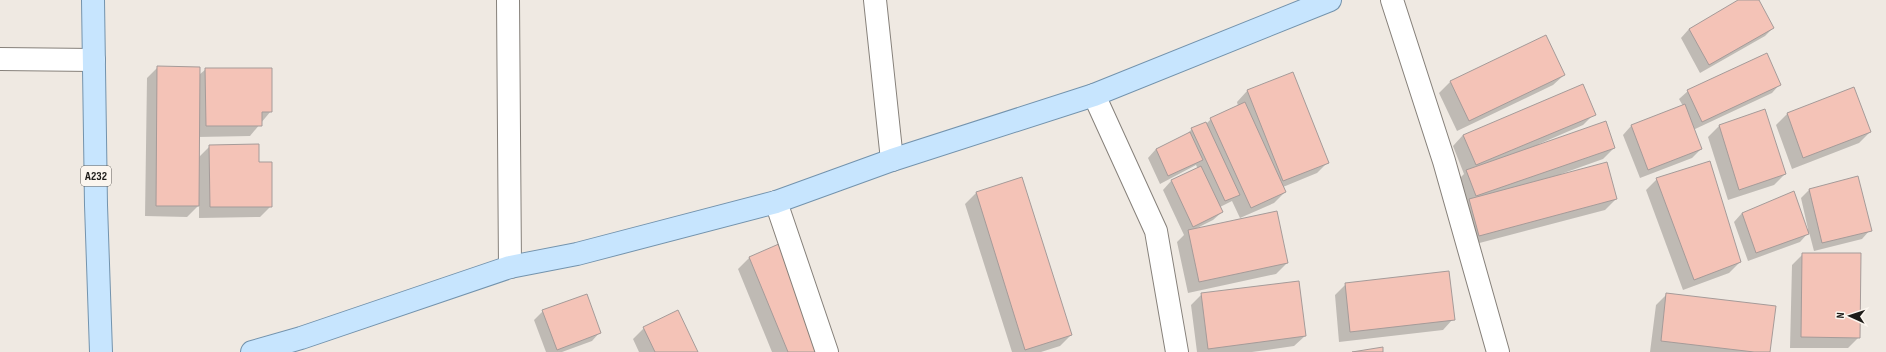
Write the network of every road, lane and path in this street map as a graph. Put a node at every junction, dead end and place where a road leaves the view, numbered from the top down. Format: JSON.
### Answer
{"nodes":[{"id":1,"x":93,"y":0,"type":"edge"},
{"id":2,"x":508,"y":0,"type":"edge"},
{"id":3,"x":875,"y":0,"type":"edge"},
{"id":4,"x":1330,"y":0,"type":"edge"},
{"id":5,"x":1392,"y":0,"type":"edge"},
{"id":6,"x":0,"y":59,"type":"edge"},
{"id":7,"x":94,"y":60,"type":"junction"},
{"id":8,"x":1094,"y":95,"type":"junction"},
{"id":9,"x":892,"y":160,"type":"junction"},
{"id":10,"x":776,"y":202,"type":"junction"},
{"id":11,"x":510,"y":267,"type":"junction"},
{"id":12,"x":101,"y":352,"type":"edge"},
{"id":13,"x":252,"y":352,"type":"edge"},
{"id":14,"x":827,"y":352,"type":"edge"},
{"id":15,"x":1178,"y":352,"type":"edge"},
{"id":16,"x":1498,"y":352,"type":"edge"}],
"edges":[{"from":1,"to":7,"type":"main road","number":"A232"},
{"from":2,"to":11,"type":"street"},
{"from":3,"to":9,"type":"street"},
{"from":4,"to":8,"type":"main road"},
{"from":5,"to":16,"type":"street"},
{"from":6,"to":7,"type":"street"},
{"from":7,"to":12,"type":"main road","number":"A232"},
{"from":8,"to":9,"type":"main road"},
{"from":8,"to":15,"type":"street"},
{"from":9,"to":10,"type":"main road"},
{"from":10,"to":11,"type":"main road"},
{"from":10,"to":14,"type":"street"},
{"from":11,"to":13,"type":"main road"}]}
